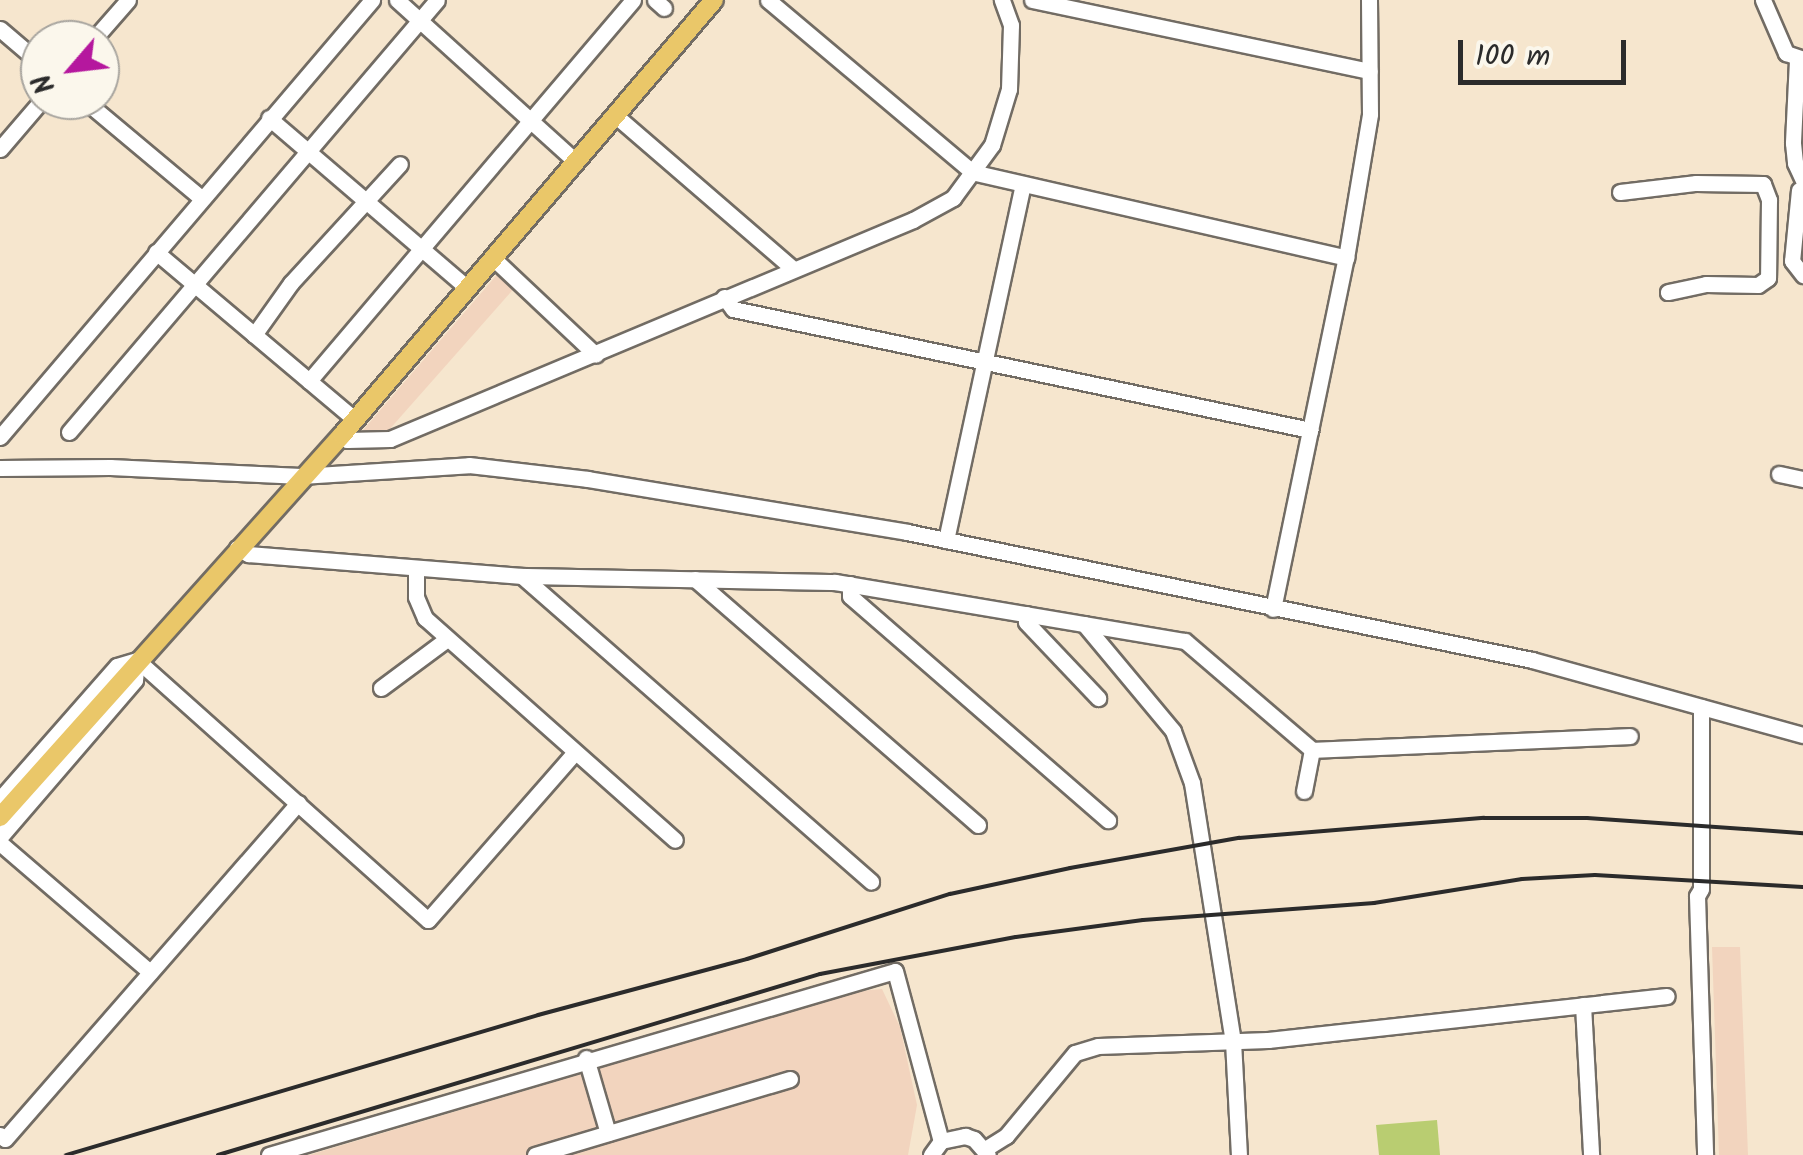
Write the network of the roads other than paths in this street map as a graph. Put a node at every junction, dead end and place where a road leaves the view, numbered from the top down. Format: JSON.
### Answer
{"nodes":[{"id":1,"x":128,"y":0,"type":"edge"},
{"id":2,"x":372,"y":0,"type":"edge"},
{"id":3,"x":397,"y":0,"type":"edge"},
{"id":4,"x":437,"y":0,"type":"edge"},
{"id":5,"x":633,"y":0,"type":"edge"},
{"id":6,"x":714,"y":0,"type":"edge"},
{"id":7,"x":768,"y":0,"type":"edge"},
{"id":8,"x":1003,"y":0,"type":"edge"},
{"id":9,"x":1032,"y":0,"type":"edge"},
{"id":10,"x":1369,"y":0,"type":"edge"},
{"id":11,"x":1763,"y":0,"type":"edge"},
{"id":12,"x":111,"y":20,"type":"edge"},
{"id":13,"x":420,"y":20,"type":"junction"},
{"id":14,"x":0,"y":30,"type":"edge"},
{"id":15,"x":20,"y":46,"type":"edge"},
{"id":16,"x":1800,"y":60,"type":"edge"},
{"id":17,"x":1370,"y":72,"type":"junction"},
{"id":18,"x":616,"y":116,"type":"junction"},
{"id":19,"x":269,"y":118,"type":"junction"},
{"id":20,"x":25,"y":120,"type":"edge"},
{"id":21,"x":108,"y":120,"type":"edge"},
{"id":22,"x":531,"y":122,"type":"junction"},
{"id":23,"x":0,"y":149,"type":"edge"},
{"id":24,"x":308,"y":151,"type":"junction"},
{"id":25,"x":576,"y":162,"type":"junction"},
{"id":26,"x":400,"y":164,"type":"dead end"},
{"id":27,"x":972,"y":172,"type":"junction"},
{"id":28,"x":1023,"y":184,"type":"junction"},
{"id":29,"x":1802,"y":186,"type":"edge"},
{"id":30,"x":1620,"y":192,"type":"dead end"},
{"id":31,"x":1768,"y":196,"type":"junction"},
{"id":32,"x":202,"y":198,"type":"junction"},
{"id":33,"x":368,"y":203,"type":"junction"},
{"id":34,"x":421,"y":249,"type":"junction"},
{"id":35,"x":156,"y":252,"type":"junction"},
{"id":36,"x":493,"y":258,"type":"junction"},
{"id":37,"x":1346,"y":258,"type":"junction"},
{"id":38,"x":794,"y":269,"type":"junction"},
{"id":39,"x":1803,"y":275,"type":"edge"},
{"id":40,"x":194,"y":284,"type":"junction"},
{"id":41,"x":467,"y":288,"type":"junction"},
{"id":42,"x":1668,"y":292,"type":"dead end"},
{"id":43,"x":724,"y":297,"type":"junction"},
{"id":44,"x":254,"y":335,"type":"junction"},
{"id":45,"x":596,"y":355,"type":"junction"},
{"id":46,"x":984,"y":365,"type":"junction"},
{"id":47,"x":309,"y":381,"type":"junction"},
{"id":48,"x":353,"y":418,"type":"junction"},
{"id":49,"x":1310,"y":430,"type":"junction"},
{"id":50,"x":69,"y":432,"type":"dead end"},
{"id":51,"x":342,"y":435,"type":"junction"},
{"id":52,"x":0,"y":437,"type":"edge"},
{"id":53,"x":0,"y":468,"type":"edge"},
{"id":54,"x":1779,"y":474,"type":"dead end"},
{"id":55,"x":301,"y":476,"type":"junction"},
{"id":56,"x":1803,"y":479,"type":"edge"},
{"id":57,"x":946,"y":540,"type":"junction"},
{"id":58,"x":238,"y":548,"type":"junction"},
{"id":59,"x":416,"y":568,"type":"junction"},
{"id":60,"x":522,"y":576,"type":"junction"},
{"id":61,"x":696,"y":579,"type":"junction"},
{"id":62,"x":850,"y":584,"type":"junction"},
{"id":63,"x":1273,"y":608,"type":"junction"},
{"id":64,"x":1026,"y":614,"type":"junction"},
{"id":65,"x":1084,"y":624,"type":"junction"},
{"id":66,"x":446,"y":639,"type":"junction"},
{"id":67,"x":133,"y":666,"type":"junction"},
{"id":68,"x":381,"y":688,"type":"dead end"},
{"id":69,"x":1098,"y":698,"type":"dead end"},
{"id":70,"x":1701,"y":707,"type":"junction"},
{"id":71,"x":1803,"y":735,"type":"edge"},
{"id":72,"x":1630,"y":736,"type":"dead end"},
{"id":73,"x":1312,"y":750,"type":"junction"},
{"id":74,"x":574,"y":753,"type":"junction"},
{"id":75,"x":1304,"y":790,"type":"dead end"},
{"id":76,"x":0,"y":799,"type":"edge"},
{"id":77,"x":298,"y":803,"type":"junction"},
{"id":78,"x":0,"y":816,"type":"edge"},
{"id":79,"x":1108,"y":820,"type":"dead end"},
{"id":80,"x":978,"y":825,"type":"dead end"},
{"id":81,"x":0,"y":840,"type":"edge"},
{"id":82,"x":674,"y":840,"type":"dead end"},
{"id":83,"x":871,"y":882,"type":"dead end"},
{"id":84,"x":150,"y":972,"type":"junction"},
{"id":85,"x":1667,"y":996,"type":"dead end"},
{"id":86,"x":1583,"y":1004,"type":"junction"},
{"id":87,"x":1233,"y":1042,"type":"junction"},
{"id":88,"x":586,"y":1058,"type":"junction"},
{"id":89,"x":790,"y":1079,"type":"dead end"},
{"id":90,"x":608,"y":1133,"type":"junction"},
{"id":91,"x":0,"y":1135,"type":"edge"},
{"id":92,"x":942,"y":1141,"type":"junction"},
{"id":93,"x":986,"y":1152,"type":"edge"},
{"id":94,"x":269,"y":1155,"type":"edge"},
{"id":95,"x":534,"y":1155,"type":"edge"},
{"id":96,"x":931,"y":1155,"type":"edge"},
{"id":97,"x":1239,"y":1155,"type":"edge"},
{"id":98,"x":1591,"y":1155,"type":"edge"},
{"id":99,"x":1705,"y":1155,"type":"edge"}],
"edges":[{"from":1,"to":12,"type":"street"},
{"from":2,"to":19,"type":"street"},
{"from":3,"to":13,"type":"street"},
{"from":4,"to":13,"type":"street"},
{"from":5,"to":22,"type":"street"},
{"from":6,"to":18,"type":"main road"},
{"from":7,"to":27,"type":"street"},
{"from":8,"to":27,"type":"street"},
{"from":9,"to":17,"type":"street"},
{"from":10,"to":17,"type":"street"},
{"from":11,"to":16,"type":"street"},
{"from":13,"to":22,"type":"street"},
{"from":13,"to":24,"type":"street"},
{"from":14,"to":15,"type":"street"},
{"from":16,"to":29,"type":"street"},
{"from":17,"to":37,"type":"street"},
{"from":18,"to":25,"type":"main road"},
{"from":18,"to":38,"type":"street"},
{"from":19,"to":24,"type":"street"},
{"from":19,"to":32,"type":"street"},
{"from":20,"to":23,"type":"street"},
{"from":21,"to":32,"type":"street"},
{"from":22,"to":25,"type":"street"},
{"from":22,"to":34,"type":"street"},
{"from":24,"to":33,"type":"street"},
{"from":24,"to":40,"type":"street"},
{"from":25,"to":36,"type":"main road"},
{"from":26,"to":33,"type":"street"},
{"from":27,"to":28,"type":"street"},
{"from":27,"to":38,"type":"street"},
{"from":28,"to":37,"type":"street"},
{"from":28,"to":46,"type":"street"},
{"from":29,"to":31,"type":"street"},
{"from":29,"to":39,"type":"street"},
{"from":30,"to":31,"type":"street"},
{"from":31,"to":42,"type":"street"},
{"from":32,"to":35,"type":"street"},
{"from":33,"to":34,"type":"street"},
{"from":33,"to":44,"type":"street"},
{"from":34,"to":41,"type":"street"},
{"from":34,"to":47,"type":"street"},
{"from":35,"to":40,"type":"street"},
{"from":35,"to":52,"type":"street"},
{"from":36,"to":41,"type":"main road"},
{"from":36,"to":45,"type":"street"},
{"from":37,"to":49,"type":"street"},
{"from":38,"to":43,"type":"street"},
{"from":40,"to":44,"type":"street"},
{"from":40,"to":50,"type":"street"},
{"from":41,"to":48,"type":"main road"},
{"from":43,"to":45,"type":"street"},
{"from":43,"to":46,"type":"street"},
{"from":44,"to":47,"type":"street"},
{"from":45,"to":51,"type":"street"},
{"from":46,"to":49,"type":"street"},
{"from":46,"to":57,"type":"street"},
{"from":47,"to":48,"type":"street"},
{"from":48,"to":51,"type":"main road"},
{"from":49,"to":63,"type":"street"},
{"from":51,"to":55,"type":"main road"},
{"from":53,"to":55,"type":"street"},
{"from":54,"to":56,"type":"street"},
{"from":55,"to":57,"type":"street"},
{"from":55,"to":58,"type":"main road"},
{"from":57,"to":63,"type":"street"},
{"from":58,"to":59,"type":"street"},
{"from":58,"to":67,"type":"main road"},
{"from":59,"to":60,"type":"street"},
{"from":59,"to":66,"type":"street"},
{"from":60,"to":61,"type":"street"},
{"from":60,"to":83,"type":"street"},
{"from":61,"to":62,"type":"street"},
{"from":61,"to":80,"type":"street"},
{"from":62,"to":64,"type":"street"},
{"from":62,"to":79,"type":"street"},
{"from":63,"to":70,"type":"street"},
{"from":64,"to":65,"type":"street"},
{"from":64,"to":69,"type":"street"},
{"from":65,"to":73,"type":"street"},
{"from":65,"to":87,"type":"street"},
{"from":66,"to":68,"type":"street"},
{"from":66,"to":74,"type":"street"},
{"from":67,"to":76,"type":"street"},
{"from":67,"to":77,"type":"street"},
{"from":67,"to":78,"type":"main road"},
{"from":67,"to":81,"type":"street"},
{"from":70,"to":71,"type":"street"},
{"from":70,"to":99,"type":"street"},
{"from":72,"to":73,"type":"street"},
{"from":73,"to":75,"type":"street"},
{"from":74,"to":77,"type":"street"},
{"from":74,"to":82,"type":"street"},
{"from":77,"to":84,"type":"street"},
{"from":81,"to":84,"type":"street"},
{"from":84,"to":91,"type":"street"},
{"from":85,"to":86,"type":"street"},
{"from":86,"to":87,"type":"street"},
{"from":86,"to":98,"type":"street"},
{"from":87,"to":93,"type":"street"},
{"from":87,"to":97,"type":"street"},
{"from":88,"to":90,"type":"street"},
{"from":88,"to":92,"type":"street"},
{"from":88,"to":94,"type":"street"},
{"from":89,"to":90,"type":"street"},
{"from":90,"to":95,"type":"street"},
{"from":92,"to":93,"type":"street"},
{"from":92,"to":96,"type":"street"}]}
